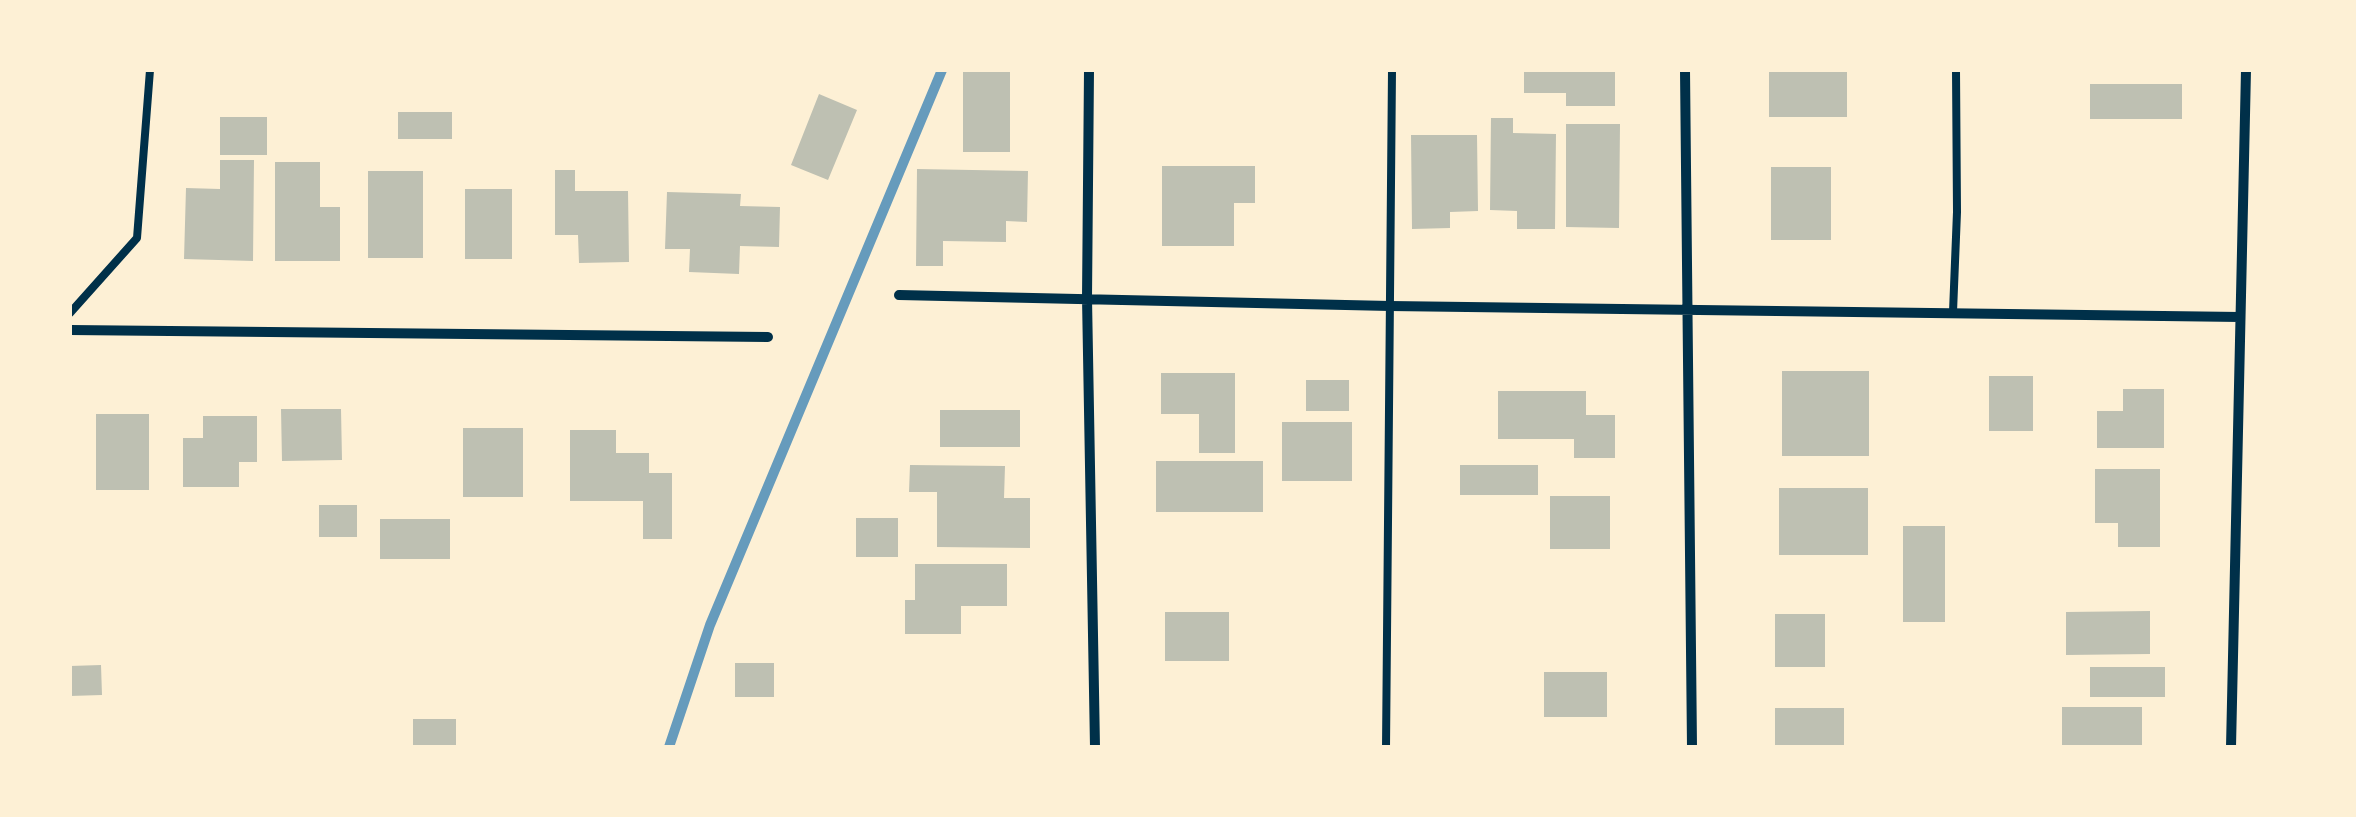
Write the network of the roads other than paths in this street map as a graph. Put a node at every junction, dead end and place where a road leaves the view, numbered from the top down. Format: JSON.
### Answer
{"nodes":[{"id":1,"x":150,"y":70,"type":"edge"},
{"id":2,"x":1089,"y":70,"type":"edge"},
{"id":3,"x":1392,"y":70,"type":"edge"},
{"id":4,"x":1685,"y":70,"type":"edge"},
{"id":5,"x":1956,"y":70,"type":"edge"},
{"id":6,"x":2246,"y":70,"type":"edge"},
{"id":7,"x":899,"y":295,"type":"dead end"},
{"id":8,"x":1087,"y":298,"type":"junction"},
{"id":9,"x":1390,"y":306,"type":"junction"},
{"id":10,"x":1687,"y":309,"type":"junction"},
{"id":11,"x":1953,"y":312,"type":"junction"},
{"id":12,"x":70,"y":313,"type":"edge"},
{"id":13,"x":2240,"y":317,"type":"junction"},
{"id":14,"x":70,"y":330,"type":"edge"},
{"id":15,"x":768,"y":338,"type":"dead end"},
{"id":16,"x":1095,"y":747,"type":"edge"},
{"id":17,"x":1386,"y":747,"type":"edge"},
{"id":18,"x":1692,"y":747,"type":"edge"},
{"id":19,"x":2231,"y":747,"type":"edge"}],
"edges":[{"from":1,"to":12,"type":"lane"},
{"from":2,"to":8,"type":"street"},
{"from":3,"to":9,"type":"lane"},
{"from":4,"to":10,"type":"street"},
{"from":5,"to":11,"type":"lane"},
{"from":6,"to":13,"type":"street"},
{"from":7,"to":8,"type":"street"},
{"from":8,"to":9,"type":"street"},
{"from":8,"to":16,"type":"street"},
{"from":9,"to":10,"type":"street"},
{"from":9,"to":17,"type":"lane"},
{"from":10,"to":11,"type":"street"},
{"from":10,"to":18,"type":"street"},
{"from":11,"to":13,"type":"street"},
{"from":13,"to":19,"type":"street"},
{"from":14,"to":15,"type":"street"}]}
